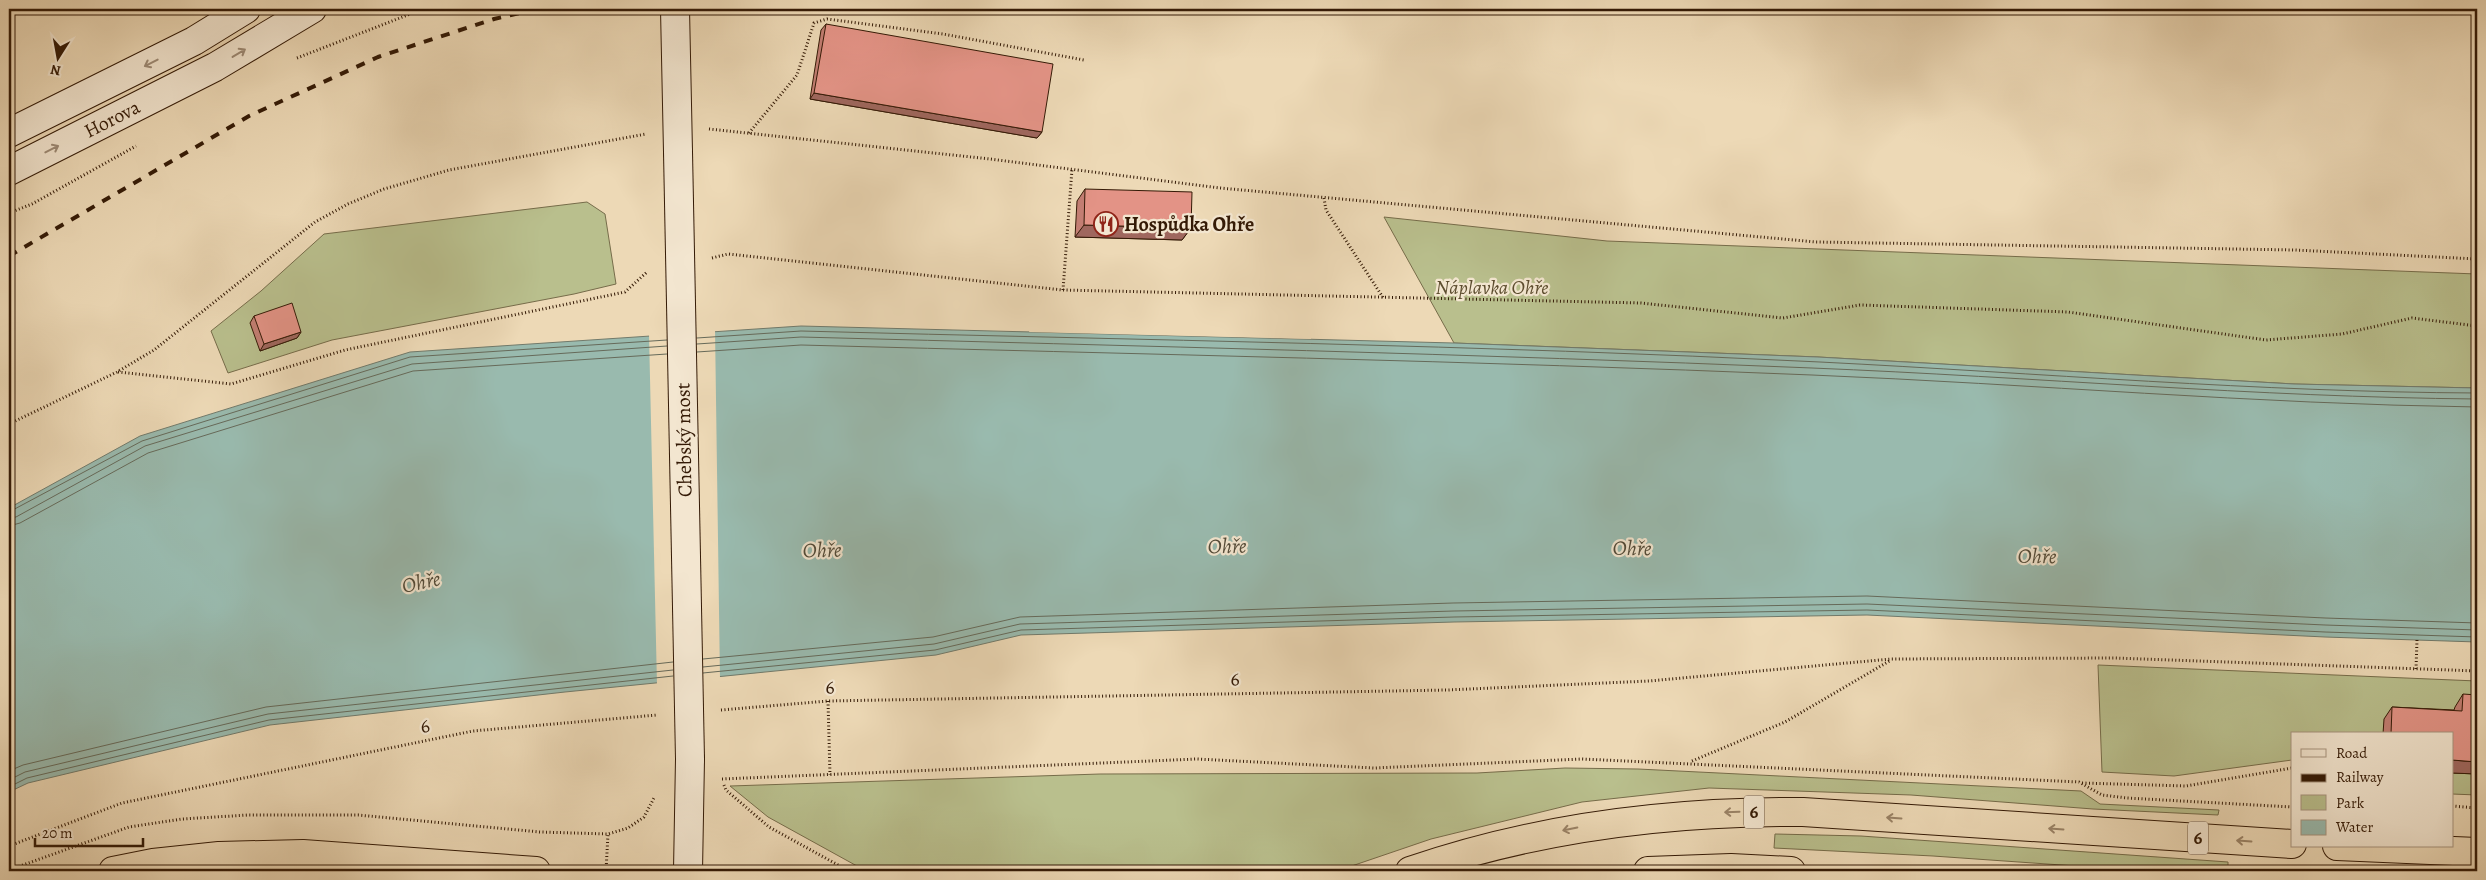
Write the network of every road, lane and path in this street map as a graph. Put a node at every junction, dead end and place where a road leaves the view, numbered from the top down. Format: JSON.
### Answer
{"nodes":[{"id":1,"x":246,"y":9,"type":"edge"},
{"id":2,"x":312,"y":9,"type":"edge"},
{"id":3,"x":675,"y":9,"type":"edge"},
{"id":4,"x":1084,"y":60,"type":"dead end"},
{"id":5,"x":9,"y":133,"type":"edge"},
{"id":6,"x":749,"y":134,"type":"junction"},
{"id":7,"x":678,"y":141,"type":"junction"},
{"id":8,"x":1072,"y":170,"type":"junction"},
{"id":9,"x":9,"y":171,"type":"edge"},
{"id":10,"x":1324,"y":198,"type":"junction"},
{"id":11,"x":709,"y":258,"type":"dead end"},
{"id":12,"x":2477,"y":259,"type":"edge"},
{"id":13,"x":653,"y":271,"type":"dead end"},
{"id":14,"x":1063,"y":290,"type":"junction"},
{"id":15,"x":1384,"y":299,"type":"junction"},
{"id":16,"x":2477,"y":326,"type":"edge"},
{"id":17,"x":117,"y":372,"type":"junction"},
{"id":18,"x":9,"y":424,"type":"edge"},
{"id":19,"x":2418,"y":640,"type":"dead end"},
{"id":20,"x":1891,"y":659,"type":"junction"},
{"id":21,"x":2416,"y":669,"type":"junction"},
{"id":22,"x":2477,"y":671,"type":"edge"},
{"id":23,"x":828,"y":701,"type":"junction"},
{"id":24,"x":712,"y":710,"type":"dead end"},
{"id":25,"x":662,"y":715,"type":"dead end"},
{"id":26,"x":1689,"y":763,"type":"junction"},
{"id":27,"x":2291,"y":768,"type":"edge"},
{"id":28,"x":830,"y":775,"type":"junction"},
{"id":29,"x":2079,"y":782,"type":"junction"},
{"id":30,"x":2454,"y":806,"type":"edge"},
{"id":31,"x":2291,"y":807,"type":"edge"},
{"id":32,"x":2477,"y":808,"type":"edge"},
{"id":33,"x":608,"y":834,"type":"dead end"},
{"id":34,"x":2291,"y":844,"type":"edge"},
{"id":35,"x":9,"y":846,"type":"edge"},
{"id":36,"x":2384,"y":848,"type":"edge"},
{"id":37,"x":2477,"y":852,"type":"edge"},
{"id":38,"x":392,"y":862,"type":"junction"},
{"id":39,"x":114,"y":871,"type":"edge"},
{"id":40,"x":362,"y":871,"type":"edge"},
{"id":41,"x":536,"y":871,"type":"edge"},
{"id":42,"x":606,"y":871,"type":"edge"},
{"id":43,"x":688,"y":871,"type":"edge"},
{"id":44,"x":849,"y":871,"type":"edge"},
{"id":45,"x":1410,"y":871,"type":"edge"},
{"id":46,"x":1648,"y":871,"type":"edge"},
{"id":47,"x":1791,"y":871,"type":"edge"},
{"id":48,"x":2473,"y":871,"type":"edge"}],
"edges":[{"from":1,"to":5,"type":"street","name":"Horova","one_way":true},
{"from":9,"to":2,"type":"street","name":"Horova","one_way":true},
{"from":3,"to":7,"type":"street","name":"Chebský most"},
{"from":4,"to":6,"type":"path"},
{"from":6,"to":7,"type":"path"},
{"from":6,"to":8,"type":"path"},
{"from":7,"to":17,"type":"path"},
{"from":7,"to":43,"type":"street","name":"Chebský most","bridge":true},
{"from":8,"to":10,"type":"path"},
{"from":8,"to":14,"type":"path"},
{"from":10,"to":12,"type":"path"},
{"from":10,"to":15,"type":"path"},
{"from":11,"to":14,"type":"path"},
{"from":13,"to":17,"type":"path"},
{"from":14,"to":15,"type":"path"},
{"from":15,"to":16,"type":"path"},
{"from":17,"to":18,"type":"path"},
{"from":19,"to":21,"type":"path"},
{"from":20,"to":21,"type":"path","name":"6"},
{"from":20,"to":23,"type":"path","name":"6"},
{"from":20,"to":26,"type":"path"},
{"from":21,"to":22,"type":"path","name":"6"},
{"from":23,"to":24,"type":"path","name":"6"},
{"from":23,"to":28,"type":"path"},
{"from":25,"to":35,"type":"path","name":"6"},
{"from":26,"to":28,"type":"path"},
{"from":26,"to":29,"type":"path"},
{"from":27,"to":29,"type":"path"},
{"from":28,"to":44,"type":"path"},
{"from":29,"to":31,"type":"path"},
{"from":30,"to":32,"type":"path","bridge":true},
{"from":32,"to":48,"type":"path","bridge":true},
{"from":33,"to":42,"type":"path"},
{"from":34,"to":45,"type":"highway","number":"6","one_way":true},
{"from":36,"to":37,"type":"highway"},
{"from":38,"to":39,"type":"highway"},
{"from":38,"to":40,"type":"highway"},
{"from":38,"to":41,"type":"highway"},
{"from":46,"to":47,"type":"highway"}]}
